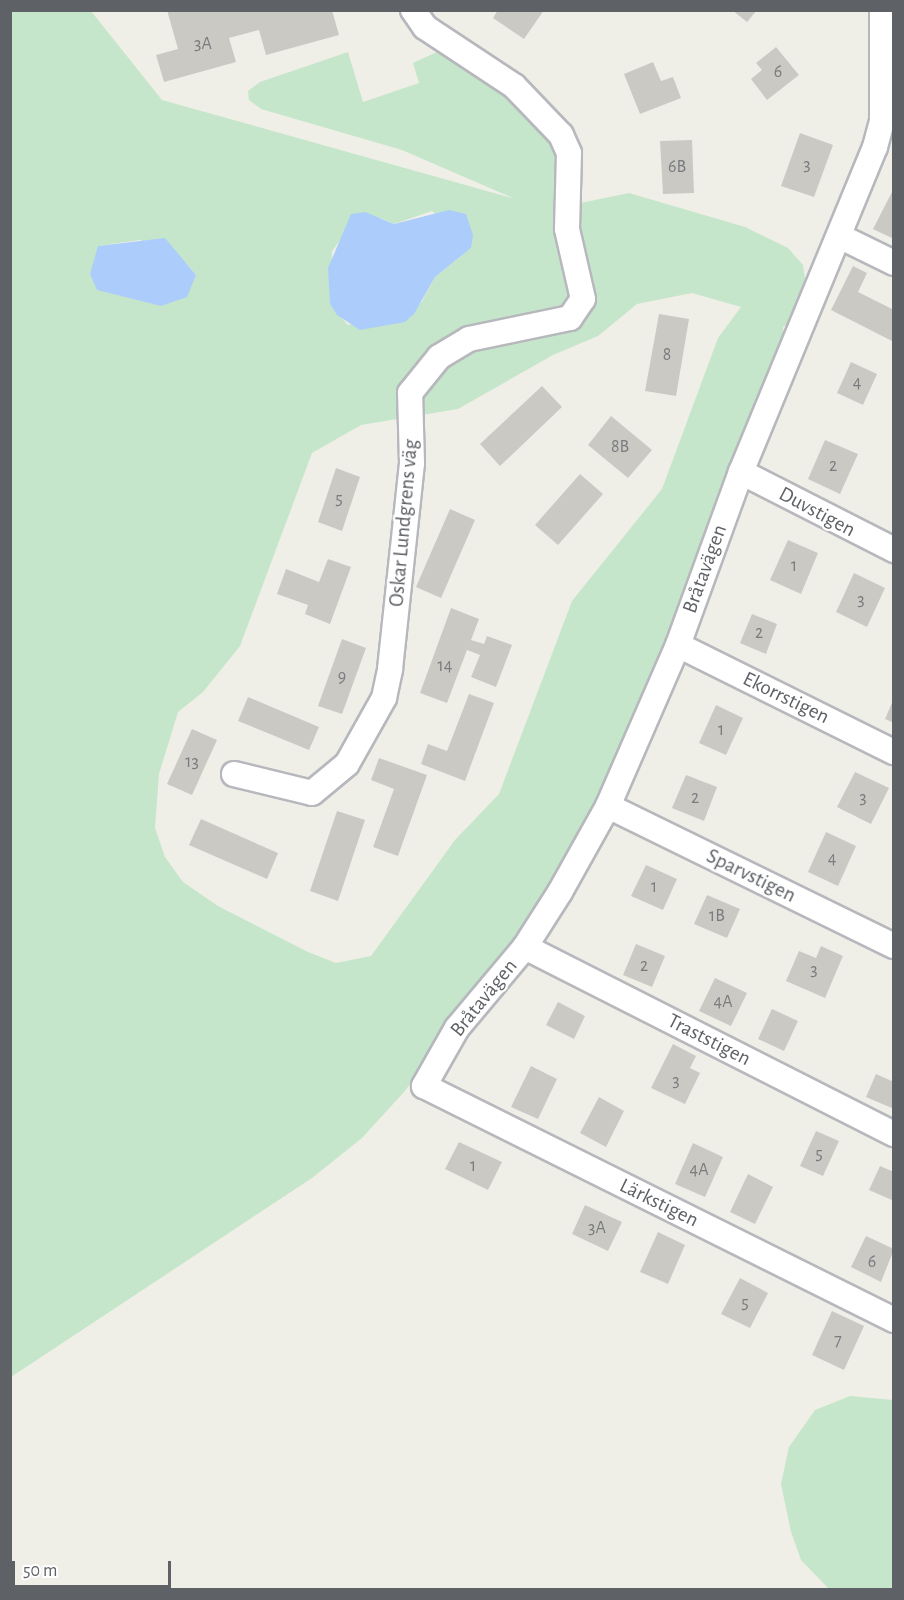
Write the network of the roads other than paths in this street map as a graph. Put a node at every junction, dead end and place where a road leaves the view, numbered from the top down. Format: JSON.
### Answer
{"nodes":[{"id":1,"x":413,"y":10,"type":"edge"},
{"id":2,"x":882,"y":10,"type":"edge"},
{"id":3,"x":841,"y":237,"type":"junction"},
{"id":4,"x":894,"y":263,"type":"edge"},
{"id":5,"x":741,"y":472,"type":"junction"},
{"id":6,"x":894,"y":550,"type":"edge"},
{"id":7,"x":678,"y":645,"type":"junction"},
{"id":8,"x":894,"y":752,"type":"edge"},
{"id":9,"x":234,"y":774,"type":"dead end"},
{"id":10,"x":608,"y":806,"type":"junction"},
{"id":11,"x":525,"y":946,"type":"junction"},
{"id":12,"x":894,"y":946,"type":"edge"},
{"id":13,"x":424,"y":1086,"type":"joint"},
{"id":14,"x":894,"y":1134,"type":"edge"},
{"id":15,"x":894,"y":1320,"type":"edge"}],
"edges":[{"from":1,"to":9,"type":"street","name":"Oskar Lundgrens väg"},
{"from":2,"to":3,"type":"street","name":"Bråtavägen"},
{"from":3,"to":4,"type":"street"},
{"from":3,"to":5,"type":"street","name":"Bråtavägen"},
{"from":5,"to":6,"type":"street","name":"Duvstigen"},
{"from":5,"to":7,"type":"street","name":"Bråtavägen"},
{"from":7,"to":8,"type":"street","name":"Ekorrstigen"},
{"from":7,"to":10,"type":"street","name":"Bråtavägen"},
{"from":10,"to":11,"type":"street","name":"Bråtavägen"},
{"from":10,"to":12,"type":"street","name":"Sparvstigen"},
{"from":11,"to":13,"type":"street","name":"Bråtavägen"},
{"from":11,"to":14,"type":"street","name":"Traststigen"},
{"from":13,"to":15,"type":"street","name":"Lärkstigen"}]}
